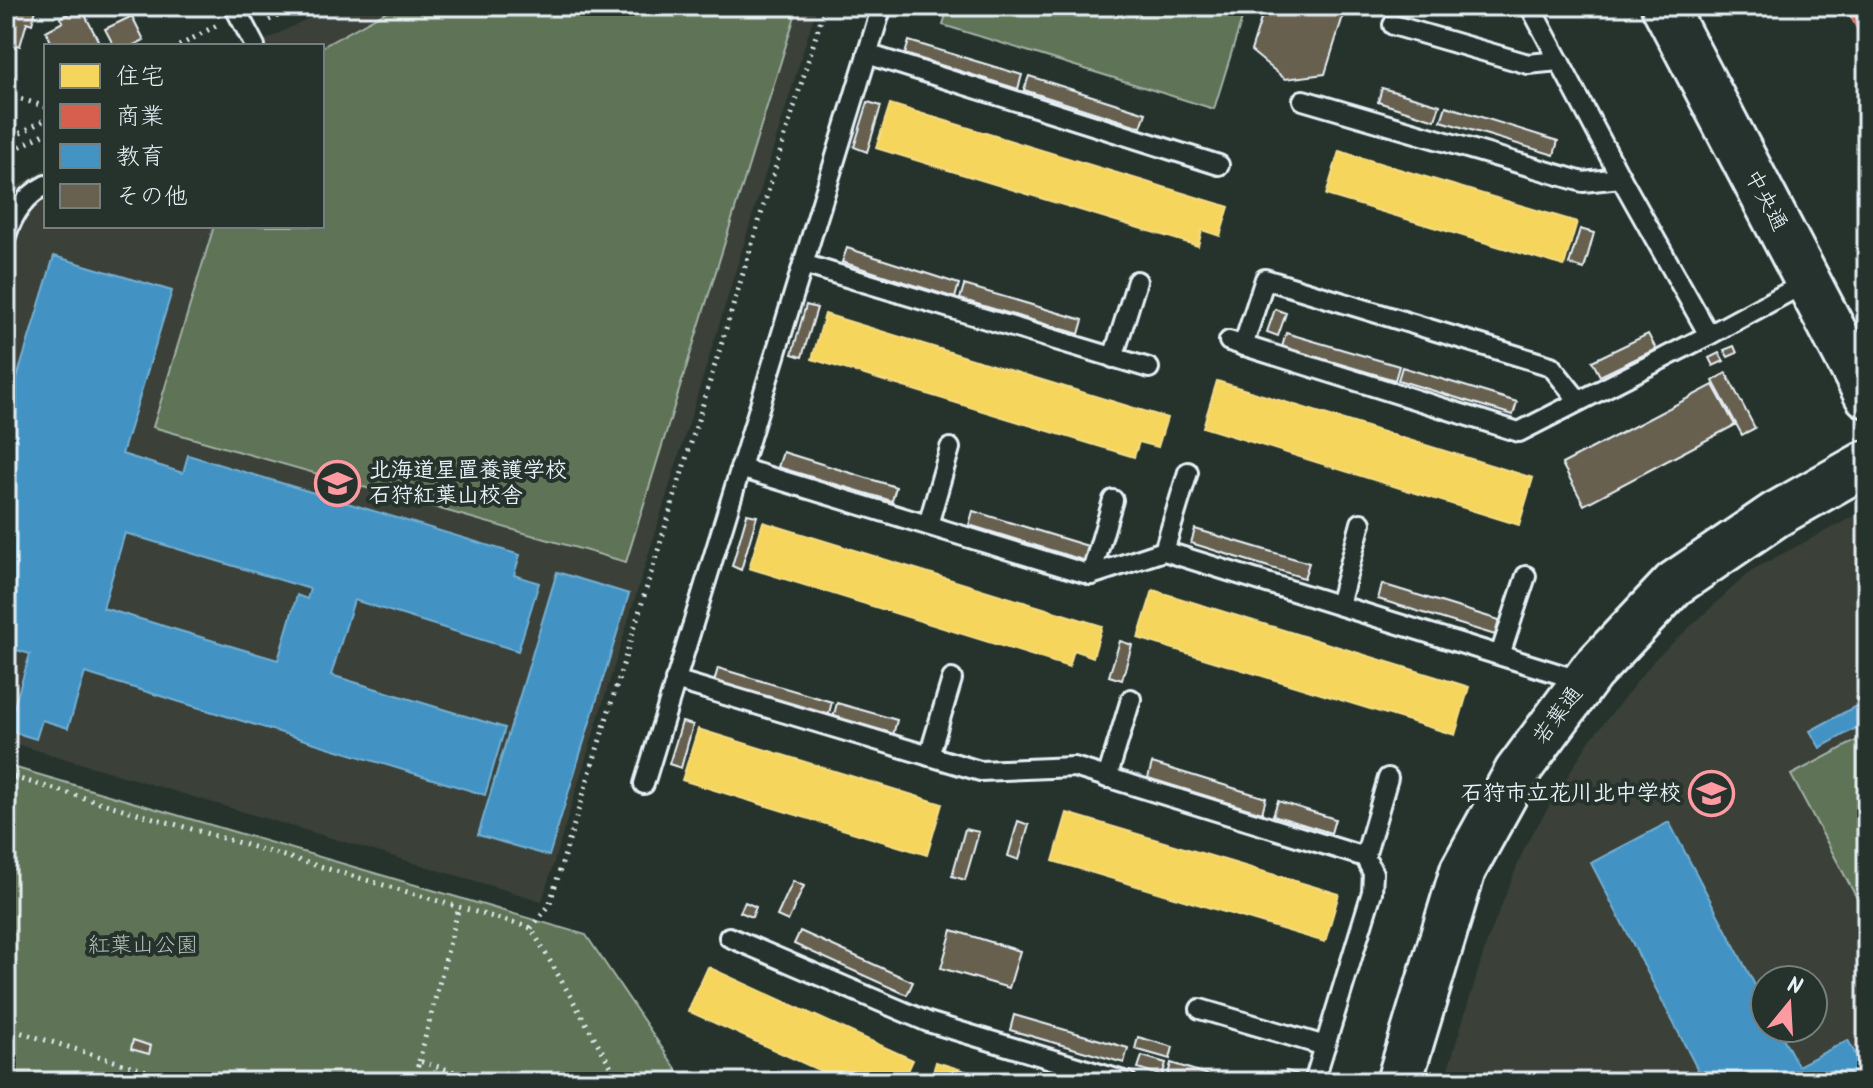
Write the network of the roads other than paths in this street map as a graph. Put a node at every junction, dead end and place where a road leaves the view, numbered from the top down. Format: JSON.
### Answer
{"nodes":[{"id":1,"x":234,"y":6,"type":"edge"},
{"id":2,"x":882,"y":6,"type":"edge"},
{"id":3,"x":1530,"y":6,"type":"edge"},
{"id":4,"x":1664,"y":6,"type":"edge"},
{"id":5,"x":1393,"y":25,"type":"dead end"},
{"id":6,"x":254,"y":44,"type":"edge"},
{"id":7,"x":867,"y":54,"type":"junction"},
{"id":8,"x":1559,"y":61,"type":"junction"},
{"id":9,"x":1303,"y":100,"type":"dead end"},
{"id":10,"x":1219,"y":165,"type":"dead end"},
{"id":11,"x":1621,"y":178,"type":"junction"},
{"id":12,"x":44,"y":186,"type":"edge"},
{"id":13,"x":6,"y":236,"type":"edge"},
{"id":14,"x":803,"y":264,"type":"junction"},
{"id":15,"x":1137,"y":281,"type":"dead end"},
{"id":16,"x":1807,"y":281,"type":"junction"},
{"id":17,"x":1709,"y":335,"type":"junction"},
{"id":18,"x":1113,"y":358,"type":"junction"},
{"id":19,"x":1149,"y":368,"type":"dead end"},
{"id":20,"x":1867,"y":395,"type":"edge"},
{"id":21,"x":1579,"y":401,"type":"junction"},
{"id":22,"x":950,"y":448,"type":"dead end"},
{"id":23,"x":1867,"y":463,"type":"edge"},
{"id":24,"x":740,"y":468,"type":"junction"},
{"id":25,"x":1188,"y":472,"type":"dead end"},
{"id":26,"x":1113,"y":500,"type":"dead end"},
{"id":27,"x":1361,"y":523,"type":"dead end"},
{"id":28,"x":928,"y":525,"type":"junction"},
{"id":29,"x":1164,"y":551,"type":"junction"},
{"id":30,"x":1091,"y":575,"type":"junction"},
{"id":31,"x":1526,"y":576,"type":"dead end"},
{"id":32,"x":1339,"y":605,"type":"junction"},
{"id":33,"x":1500,"y":655,"type":"junction"},
{"id":34,"x":952,"y":679,"type":"dead end"},
{"id":35,"x":675,"y":680,"type":"junction"},
{"id":36,"x":1584,"y":681,"type":"junction"},
{"id":37,"x":1131,"y":699,"type":"dead end"},
{"id":38,"x":929,"y":756,"type":"junction"},
{"id":39,"x":1107,"y":778,"type":"junction"},
{"id":40,"x":1388,"y":778,"type":"dead end"},
{"id":41,"x":644,"y":784,"type":"dead end"},
{"id":42,"x":1365,"y":857,"type":"junction"},
{"id":43,"x":729,"y":937,"type":"dead end"},
{"id":44,"x":1200,"y":1009,"type":"dead end"},
{"id":45,"x":1325,"y":1046,"type":"junction"},
{"id":46,"x":1127,"y":1082,"type":"edge"},
{"id":47,"x":1314,"y":1082,"type":"edge"},
{"id":48,"x":1399,"y":1082,"type":"edge"}],
"edges":[{"from":1,"to":6,"type":"lane"},
{"from":2,"to":7,"type":"lane"},
{"from":3,"to":8,"type":"lane"},
{"from":4,"to":16,"type":"street","name":"中央通"},
{"from":5,"to":8,"type":"lane"},
{"from":7,"to":10,"type":"lane"},
{"from":7,"to":14,"type":"lane"},
{"from":8,"to":11,"type":"lane"},
{"from":9,"to":11,"type":"lane"},
{"from":11,"to":17,"type":"lane"},
{"from":12,"to":13,"type":"lane"},
{"from":14,"to":18,"type":"lane"},
{"from":14,"to":24,"type":"lane"},
{"from":15,"to":18,"type":"lane"},
{"from":16,"to":17,"type":"lane"},
{"from":16,"to":20,"type":"street","name":"中央通"},
{"from":17,"to":21,"type":"lane"},
{"from":18,"to":19,"type":"lane"},
{"from":21,"to":21,"type":"lane"},
{"from":22,"to":28,"type":"lane"},
{"from":23,"to":36,"type":"street","name":"若葉通"},
{"from":24,"to":28,"type":"lane"},
{"from":24,"to":35,"type":"lane"},
{"from":25,"to":29,"type":"lane"},
{"from":26,"to":30,"type":"lane"},
{"from":27,"to":32,"type":"lane"},
{"from":28,"to":30,"type":"lane"},
{"from":29,"to":30,"type":"lane"},
{"from":29,"to":32,"type":"lane"},
{"from":31,"to":33,"type":"lane"},
{"from":32,"to":33,"type":"lane"},
{"from":33,"to":36,"type":"lane"},
{"from":34,"to":38,"type":"lane"},
{"from":35,"to":38,"type":"lane"},
{"from":35,"to":41,"type":"lane"},
{"from":36,"to":48,"type":"street","name":"若葉通"},
{"from":37,"to":39,"type":"lane"},
{"from":38,"to":39,"type":"lane"},
{"from":39,"to":42,"type":"lane"},
{"from":40,"to":42,"type":"lane"},
{"from":42,"to":45,"type":"lane"},
{"from":43,"to":46,"type":"lane"},
{"from":44,"to":45,"type":"lane"},
{"from":45,"to":47,"type":"lane"}]}
